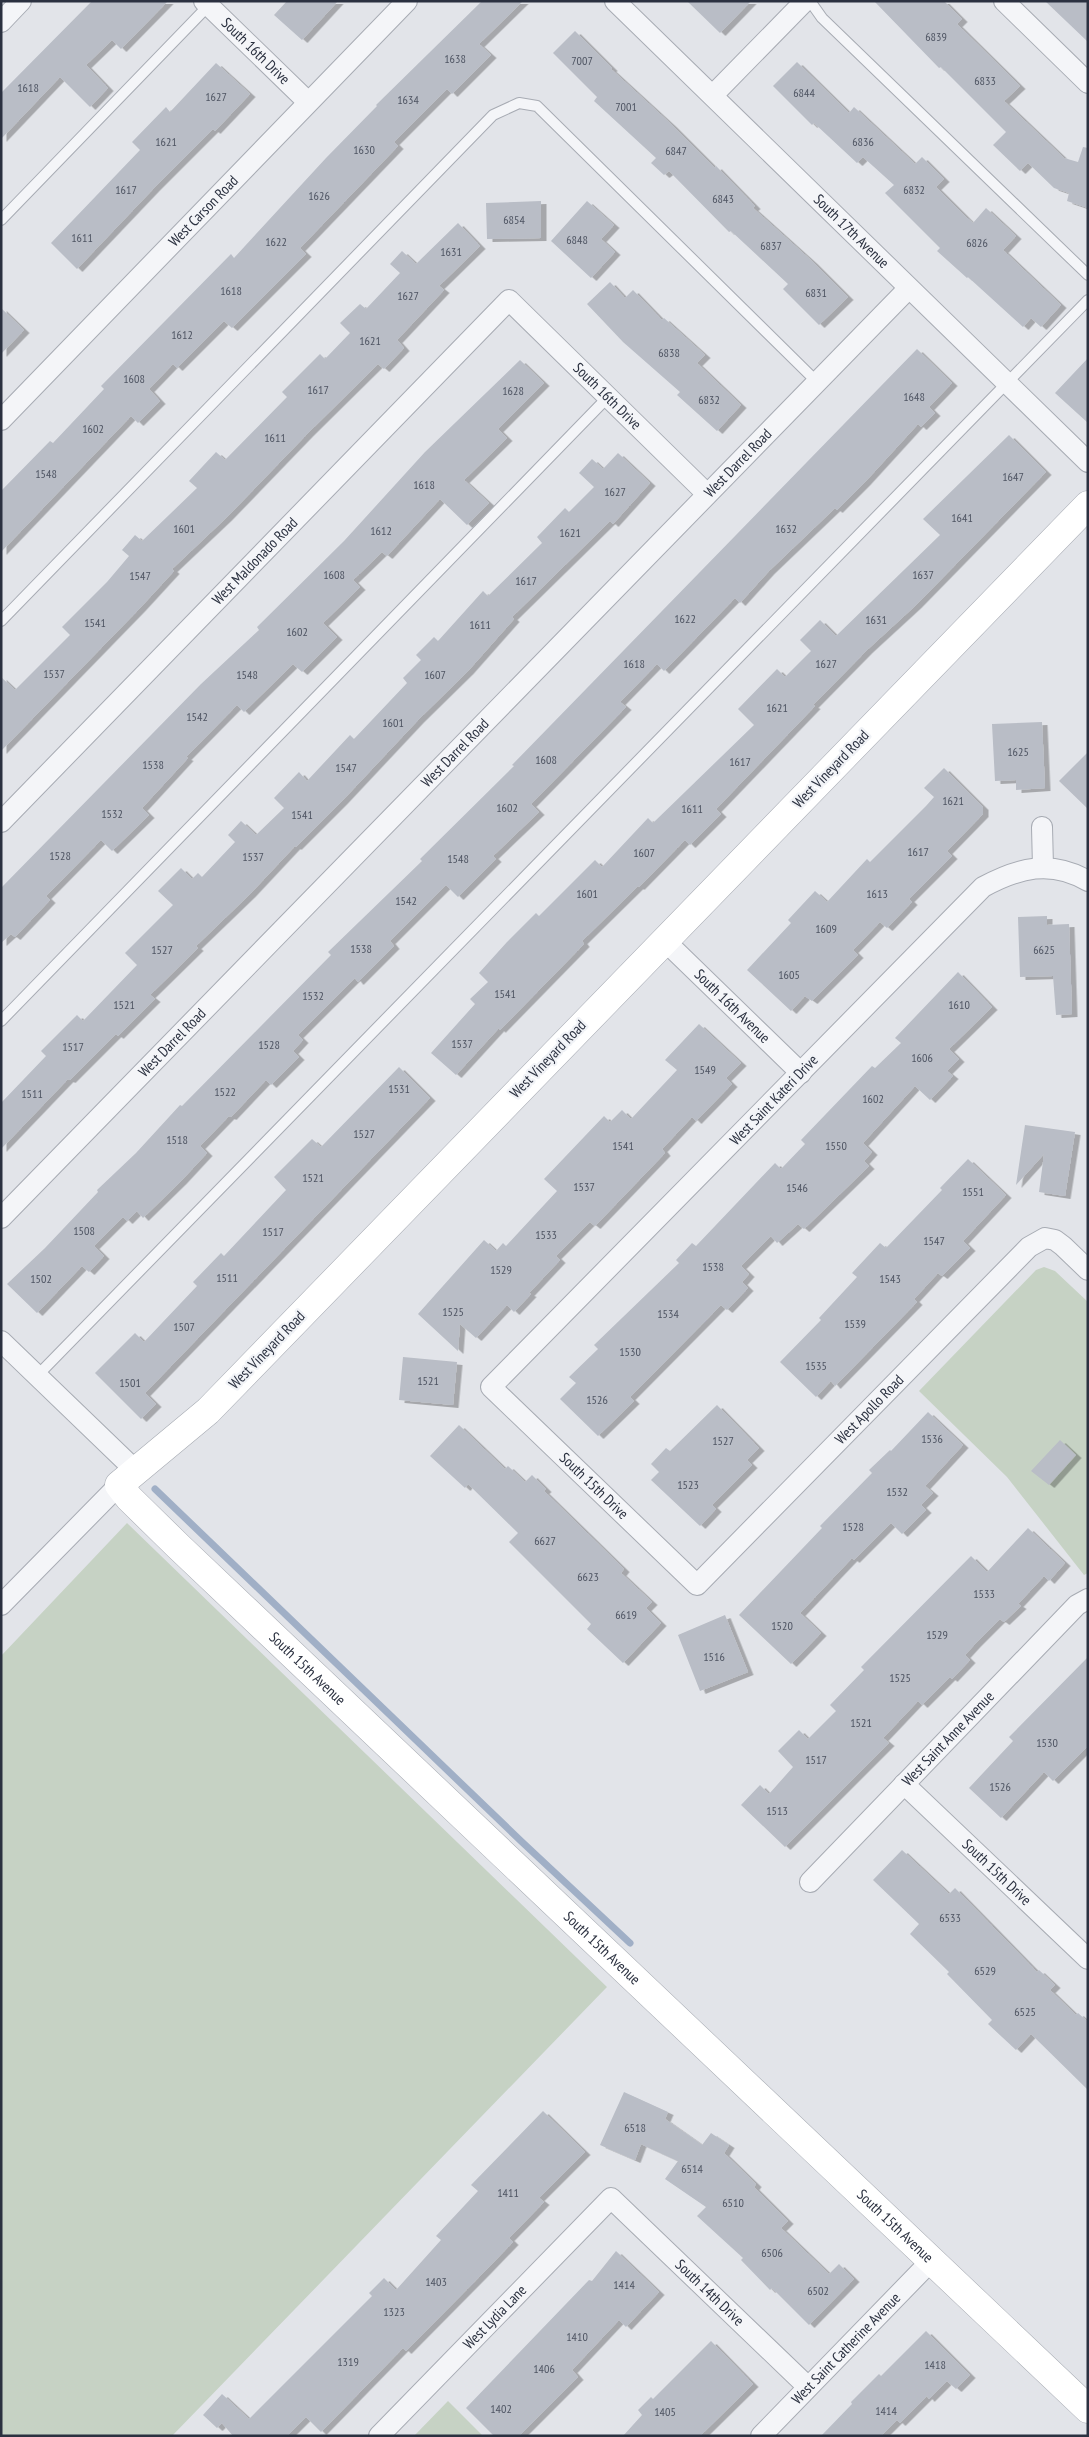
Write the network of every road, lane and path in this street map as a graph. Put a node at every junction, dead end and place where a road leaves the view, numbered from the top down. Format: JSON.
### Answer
{"nodes":[{"id":1,"x":21,"y":1,"type":"edge"},
{"id":2,"x":407,"y":1,"type":"edge"},
{"id":3,"x":615,"y":1,"type":"edge"},
{"id":4,"x":805,"y":1,"type":"edge"},
{"id":5,"x":810,"y":1,"type":"edge"},
{"id":6,"x":1004,"y":1,"type":"edge"},
{"id":7,"x":209,"y":3,"type":"edge"},
{"id":8,"x":1,"y":22,"type":"edge"},
{"id":9,"x":1088,"y":83,"type":"edge"},
{"id":10,"x":713,"y":95,"type":"junction"},
{"id":11,"x":308,"y":102,"type":"junction"},
{"id":12,"x":1,"y":220,"type":"edge"},
{"id":13,"x":1088,"y":275,"type":"edge"},
{"id":14,"x":908,"y":289,"type":"junction"},
{"id":15,"x":509,"y":300,"type":"joint"},
{"id":16,"x":1088,"y":300,"type":"edge"},
{"id":17,"x":816,"y":381,"type":"junction"},
{"id":18,"x":1007,"y":383,"type":"junction"},
{"id":19,"x":608,"y":397,"type":"junction"},
{"id":20,"x":1,"y":420,"type":"edge"},
{"id":21,"x":1088,"y":462,"type":"edge"},
{"id":22,"x":706,"y":493,"type":"junction"},
{"id":23,"x":1088,"y":505,"type":"edge"},
{"id":24,"x":1,"y":621,"type":"edge"},
{"id":25,"x":1,"y":822,"type":"edge"},
{"id":26,"x":1042,"y":827,"type":"dead end"},
{"id":27,"x":1043,"y":867,"type":"junction"},
{"id":28,"x":1088,"y":881,"type":"edge"},
{"id":29,"x":664,"y":940,"type":"junction"},
{"id":30,"x":1,"y":1021,"type":"edge"},
{"id":31,"x":801,"y":1072,"type":"junction"},
{"id":32,"x":1,"y":1218,"type":"edge"},
{"id":33,"x":1088,"y":1270,"type":"edge"},
{"id":34,"x":1,"y":1341,"type":"edge"},
{"id":35,"x":37,"y":1376,"type":"junction"},
{"id":36,"x":491,"y":1387,"type":"joint"},
{"id":37,"x":128,"y":1478,"type":"junction"},
{"id":38,"x":697,"y":1585,"type":"joint"},
{"id":39,"x":1088,"y":1599,"type":"edge"},
{"id":40,"x":1,"y":1605,"type":"edge"},
{"id":41,"x":904,"y":1784,"type":"junction"},
{"id":42,"x":810,"y":1882,"type":"dead end"},
{"id":43,"x":1088,"y":1959,"type":"edge"},
{"id":44,"x":611,"y":2198,"type":"joint"},
{"id":45,"x":932,"y":2260,"type":"junction"},
{"id":46,"x":808,"y":2387,"type":"junction"},
{"id":47,"x":1088,"y":2409,"type":"edge"},
{"id":48,"x":379,"y":2436,"type":"edge"},
{"id":49,"x":761,"y":2436,"type":"edge"}],
"edges":[{"from":1,"to":8,"type":"street"},
{"from":2,"to":11,"type":"street","name":"West Carson Road"},
{"from":3,"to":10,"type":"street","name":"South 17th Avenue"},
{"from":4,"to":10,"type":"street"},
{"from":5,"to":13,"type":"lane"},
{"from":6,"to":9,"type":"street"},
{"from":7,"to":11,"type":"street","name":"South 16th Drive"},
{"from":7,"to":12,"type":"lane"},
{"from":10,"to":14,"type":"street","name":"South 17th Avenue"},
{"from":11,"to":20,"type":"street","name":"West Carson Road"},
{"from":14,"to":17,"type":"street","name":"West Darrel Road"},
{"from":14,"to":18,"type":"street","name":"South 17th Avenue"},
{"from":15,"to":19,"type":"street","name":"South 16th Drive"},
{"from":15,"to":25,"type":"street","name":"West Maldonado Road"},
{"from":16,"to":18,"type":"lane"},
{"from":17,"to":22,"type":"street","name":"West Darrel Road"},
{"from":17,"to":24,"type":"lane"},
{"from":18,"to":21,"type":"street","name":"South 17th Avenue"},
{"from":18,"to":35,"type":"lane"},
{"from":19,"to":22,"type":"street","name":"South 16th Drive"},
{"from":19,"to":30,"type":"lane"},
{"from":22,"to":32,"type":"street","name":"West Darrel Road"},
{"from":23,"to":29,"type":"street","name":"West Vineyard Road"},
{"from":26,"to":27,"type":"street"},
{"from":27,"to":28,"type":"street"},
{"from":27,"to":31,"type":"street","name":"West Saint Kateri Drive"},
{"from":29,"to":31,"type":"street","name":"South 16th Avenue"},
{"from":29,"to":37,"type":"street","name":"West Vineyard Road"},
{"from":31,"to":36,"type":"street","name":"West Saint Kateri Drive"},
{"from":33,"to":38,"type":"street","name":"West Apollo Road"},
{"from":34,"to":35,"type":"street","name":"South 15th Avenue"},
{"from":35,"to":37,"type":"street","name":"South 15th Avenue"},
{"from":36,"to":38,"type":"street","name":"South 15th Drive"},
{"from":37,"to":40,"type":"street","name":"West Vineyard Road"},
{"from":37,"to":45,"type":"street","name":"South 15th Avenue"},
{"from":39,"to":41,"type":"street","name":"West Saint Anne Avenue"},
{"from":41,"to":42,"type":"street","name":"West Saint Anne Avenue"},
{"from":41,"to":43,"type":"street","name":"South 15th Drive"},
{"from":44,"to":46,"type":"street","name":"South 14th Drive"},
{"from":44,"to":48,"type":"street","name":"West Lydia Lane"},
{"from":45,"to":46,"type":"street","name":"West Saint Catherine Avenue"},
{"from":45,"to":47,"type":"street","name":"South 15th Avenue"},
{"from":46,"to":49,"type":"street","name":"West Saint Catherine Avenue"}]}
